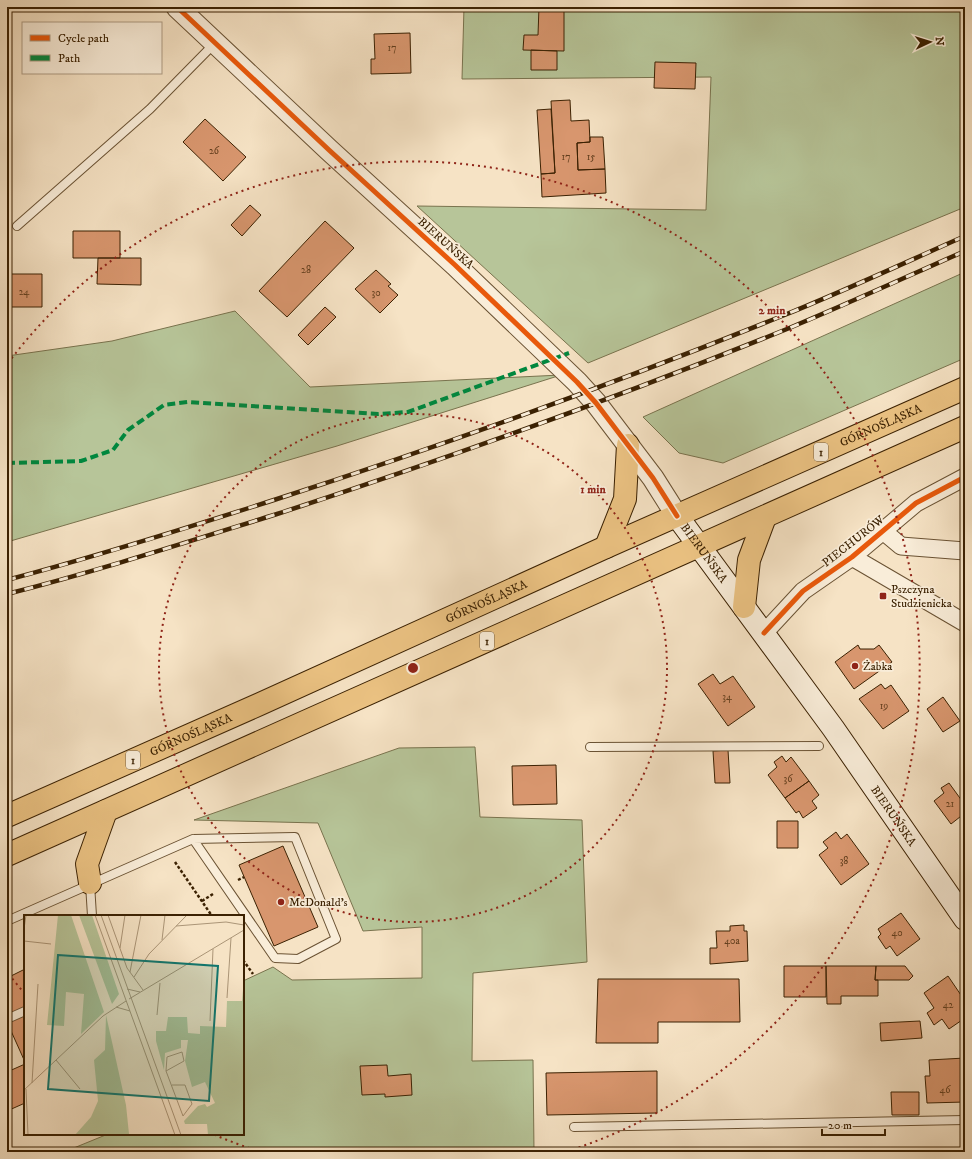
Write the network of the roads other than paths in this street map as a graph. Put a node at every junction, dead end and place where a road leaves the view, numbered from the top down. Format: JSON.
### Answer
{"nodes":[{"id":1,"x":178,"y":7,"type":"edge"},
{"id":2,"x":215,"y":43,"type":"junction"},
{"id":3,"x":18,"y":226,"type":"dead end"},
{"id":4,"x":965,"y":388,"type":"edge"},
{"id":5,"x":965,"y":427,"type":"edge"},
{"id":6,"x":628,"y":445,"type":"junction"},
{"id":7,"x":965,"y":477,"type":"edge"},
{"id":8,"x":678,"y":516,"type":"junction"},
{"id":9,"x":765,"y":517,"type":"junction"},
{"id":10,"x":883,"y":531,"type":"junction"},
{"id":11,"x":699,"y":545,"type":"junction"},
{"id":12,"x":606,"y":547,"type":"junction"},
{"id":13,"x":965,"y":551,"type":"edge"},
{"id":14,"x":852,"y":557,"type":"junction"},
{"id":15,"x":744,"y":607,"type":"junction"},
{"id":16,"x":965,"y":622,"type":"edge"},
{"id":17,"x":764,"y":633,"type":"junction"},
{"id":18,"x":820,"y":746,"type":"dead end"},
{"id":19,"x":590,"y":747,"type":"dead end"},
{"id":20,"x":106,"y":811,"type":"junction"},
{"id":21,"x":7,"y":816,"type":"edge"},
{"id":22,"x":193,"y":839,"type":"junction"},
{"id":23,"x":7,"y":855,"type":"edge"},
{"id":24,"x":90,"y":883,"type":"junction"},
{"id":25,"x":92,"y":915,"type":"edge"},
{"id":26,"x":965,"y":919,"type":"edge"},
{"id":27,"x":7,"y":921,"type":"edge"},
{"id":28,"x":24,"y":1012,"type":"edge"},
{"id":29,"x":7,"y":1020,"type":"edge"},
{"id":30,"x":965,"y":1120,"type":"edge"},
{"id":31,"x":574,"y":1127,"type":"dead end"}],
"edges":[{"from":1,"to":2,"type":"street","name":"BIERUŃSKA"},
{"from":2,"to":3,"type":"lane"},
{"from":2,"to":6,"type":"street","name":"BIERUŃSKA"},
{"from":4,"to":8,"type":"main road","name":"GÓRNOŚLĄSKA","number":"1"},
{"from":5,"to":9,"type":"main road","number":"1"},
{"from":6,"to":8,"type":"street","name":"BIERUŃSKA"},
{"from":6,"to":12,"type":"main road"},
{"from":7,"to":10,"type":"street","name":"PIECHURÓW"},
{"from":8,"to":11,"type":"main road","name":"BIERUŃSKA"},
{"from":8,"to":12,"type":"main road","name":"GÓRNOŚLĄSKA","number":"1"},
{"from":9,"to":11,"type":"main road","number":"1"},
{"from":9,"to":15,"type":"main road"},
{"from":10,"to":13,"type":"street"},
{"from":10,"to":14,"type":"street","name":"PIECHURÓW"},
{"from":11,"to":15,"type":"main road","name":"BIERUŃSKA"},
{"from":11,"to":20,"type":"main road","number":"1"},
{"from":12,"to":21,"type":"main road","name":"GÓRNOŚLĄSKA","number":"1"},
{"from":14,"to":16,"type":"street"},
{"from":14,"to":17,"type":"street","name":"PIECHURÓW"},
{"from":15,"to":17,"type":"main road","name":"BIERUŃSKA"},
{"from":17,"to":26,"type":"main road","name":"BIERUŃSKA"},
{"from":18,"to":19,"type":"lane"},
{"from":20,"to":23,"type":"main road","number":"1"},
{"from":20,"to":24,"type":"main road"},
{"from":22,"to":22,"type":"lane"},
{"from":22,"to":24,"type":"lane"},
{"from":24,"to":25,"type":"lane"},
{"from":24,"to":27,"type":"lane"},
{"from":28,"to":29,"type":"lane"},
{"from":30,"to":31,"type":"lane"}]}
